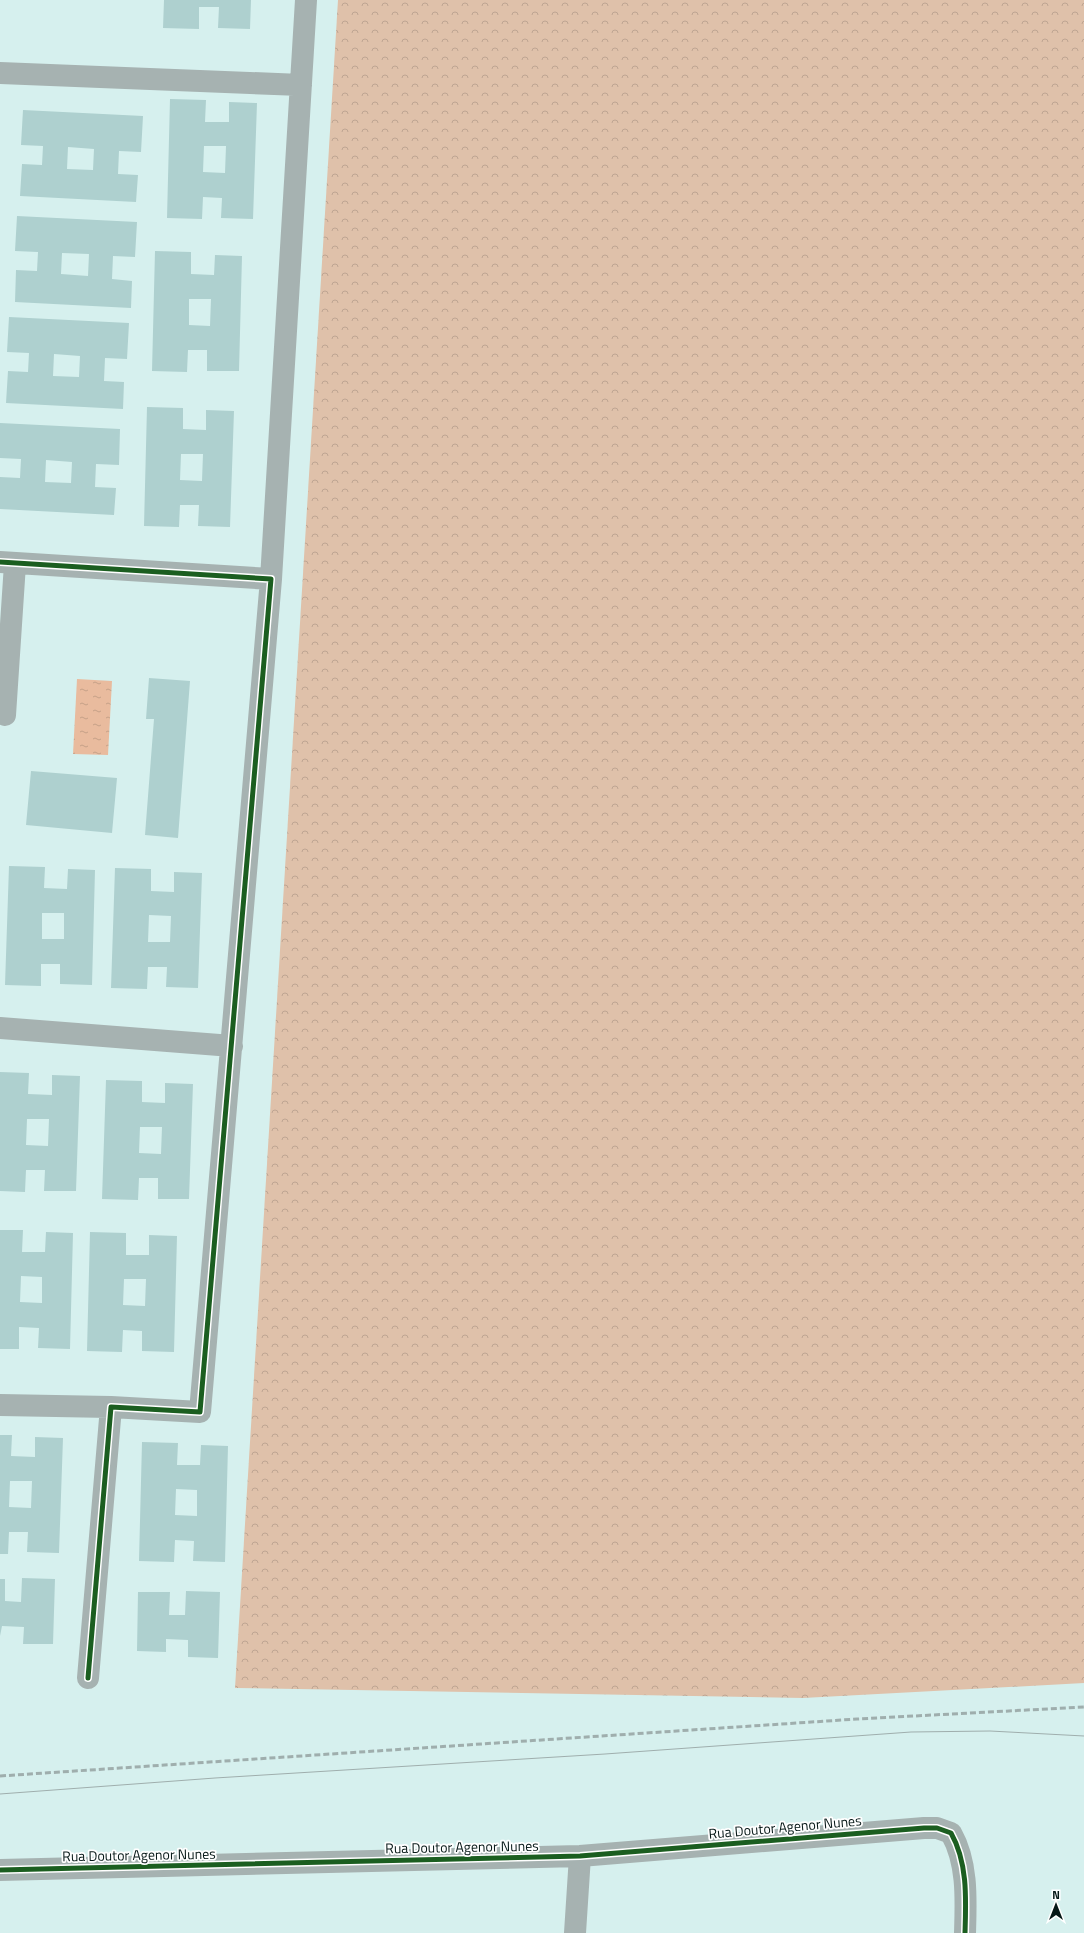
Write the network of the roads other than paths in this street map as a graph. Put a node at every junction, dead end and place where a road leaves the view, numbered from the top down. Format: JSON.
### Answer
{"nodes":[{"id":1,"x":306,"y":0,"type":"edge"},
{"id":2,"x":0,"y":72,"type":"edge"},
{"id":3,"x":301,"y":85,"type":"junction"},
{"id":4,"x":8,"y":563,"type":"edge"},
{"id":5,"x":271,"y":579,"type":"junction"},
{"id":6,"x":5,"y":715,"type":"dead end"},
{"id":7,"x":0,"y":1028,"type":"edge"},
{"id":8,"x":232,"y":1046,"type":"junction"},
{"id":9,"x":0,"y":1405,"type":"edge"},
{"id":10,"x":111,"y":1407,"type":"junction"},
{"id":11,"x":88,"y":1678,"type":"dead end"},
{"id":12,"x":580,"y":1856,"type":"junction"},
{"id":13,"x":0,"y":1870,"type":"edge"},
{"id":14,"x":575,"y":1933,"type":"edge"},
{"id":15,"x":965,"y":1933,"type":"edge"}],
"edges":[{"from":1,"to":3,"type":"street"},
{"from":2,"to":3,"type":"street"},
{"from":3,"to":5,"type":"street"},
{"from":4,"to":5,"type":"street"},
{"from":4,"to":6,"type":"street"},
{"from":5,"to":8,"type":"street"},
{"from":7,"to":8,"type":"street"},
{"from":8,"to":10,"type":"street"},
{"from":9,"to":10,"type":"street"},
{"from":10,"to":11,"type":"street"},
{"from":12,"to":13,"type":"street","name":"Rua Doutor Agenor Nunes"},
{"from":12,"to":14,"type":"street"},
{"from":12,"to":15,"type":"street","name":"Rua Doutor Agenor Nunes"}]}
